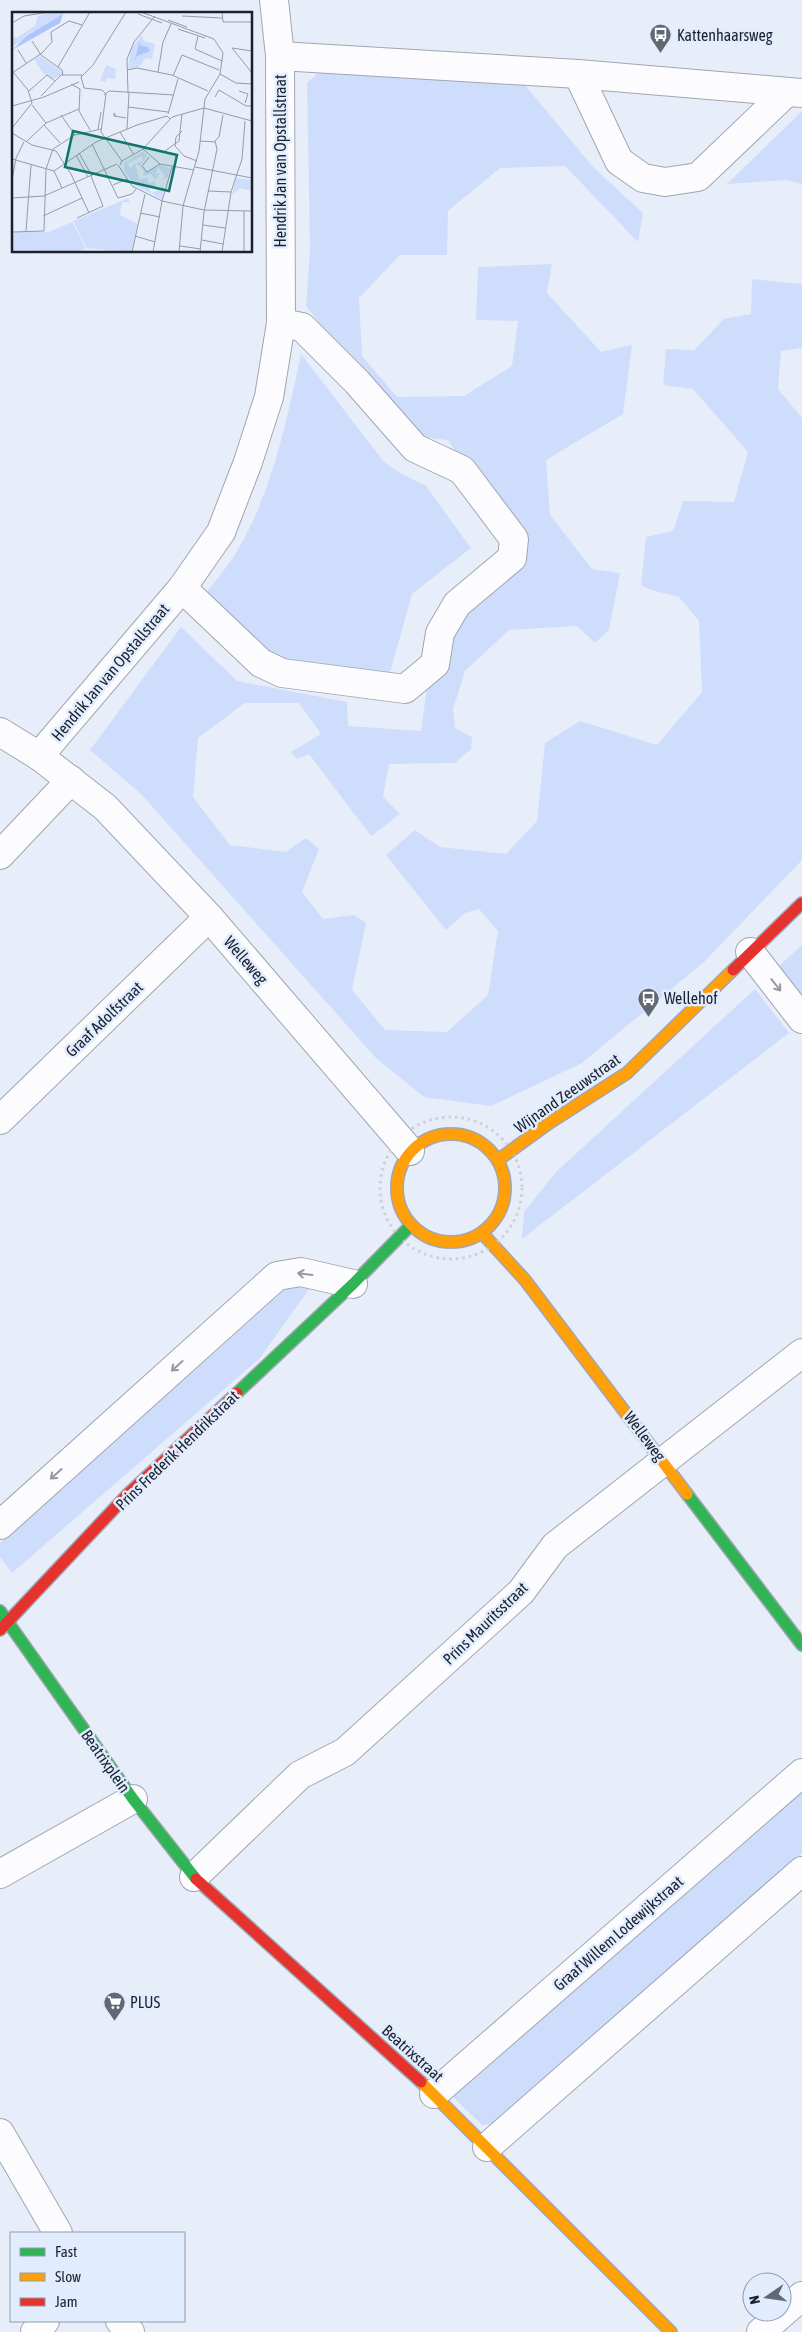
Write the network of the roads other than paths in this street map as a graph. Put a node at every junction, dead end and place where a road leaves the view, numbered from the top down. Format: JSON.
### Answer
{"nodes":[{"id":1,"x":274,"y":0,"type":"edge"},
{"id":2,"x":280,"y":56,"type":"junction"},
{"id":3,"x":578,"y":74,"type":"junction"},
{"id":4,"x":794,"y":93,"type":"edge"},
{"id":5,"x":282,"y":323,"type":"junction"},
{"id":6,"x":182,"y":588,"type":"junction"},
{"id":7,"x":0,"y":732,"type":"edge"},
{"id":8,"x":39,"y":756,"type":"junction"},
{"id":9,"x":71,"y":780,"type":"junction"},
{"id":10,"x":0,"y":854,"type":"edge"},
{"id":11,"x":802,"y":903,"type":"edge"},
{"id":12,"x":209,"y":917,"type":"junction"},
{"id":13,"x":750,"y":952,"type":"junction"},
{"id":14,"x":802,"y":1019,"type":"edge"},
{"id":15,"x":0,"y":1120,"type":"edge"},
{"id":16,"x":405,"y":1145,"type":"junction"},
{"id":17,"x":498,"y":1160,"type":"junction"},
{"id":18,"x":411,"y":1225,"type":"junction"},
{"id":19,"x":482,"y":1233,"type":"junction"},
{"id":20,"x":352,"y":1284,"type":"junction"},
{"id":21,"x":802,"y":1352,"type":"edge"},
{"id":22,"x":663,"y":1460,"type":"junction"},
{"id":23,"x":0,"y":1525,"type":"edge"},
{"id":24,"x":0,"y":1611,"type":"edge"},
{"id":25,"x":4,"y":1626,"type":"edge"},
{"id":26,"x":802,"y":1645,"type":"edge"},
{"id":27,"x":802,"y":1773,"type":"edge"},
{"id":28,"x":133,"y":1799,"type":"junction"},
{"id":29,"x":802,"y":1871,"type":"edge"},
{"id":30,"x":0,"y":1874,"type":"edge"},
{"id":31,"x":194,"y":1877,"type":"junction"},
{"id":32,"x":434,"y":2094,"type":"junction"},
{"id":33,"x":0,"y":2133,"type":"edge"},
{"id":34,"x":487,"y":2147,"type":"junction"},
{"id":35,"x":57,"y":2232,"type":"edge"},
{"id":36,"x":802,"y":2296,"type":"edge"},
{"id":37,"x":44,"y":2322,"type":"edge"},
{"id":38,"x":121,"y":2322,"type":"edge"},
{"id":39,"x":35,"y":2332,"type":"edge"},
{"id":40,"x":130,"y":2332,"type":"edge"},
{"id":41,"x":671,"y":2332,"type":"edge"},
{"id":42,"x":761,"y":2332,"type":"edge"}],
"edges":[{"from":1,"to":2,"type":"street","name":"Hendrik Jan van Opstallstraat"},
{"from":2,"to":3,"type":"street"},
{"from":2,"to":5,"type":"street","name":"Hendrik Jan van Opstallstraat"},
{"from":3,"to":4,"type":"street"},
{"from":3,"to":4,"type":"street"},
{"from":5,"to":6,"type":"street","name":"Hendrik Jan van Opstallstraat"},
{"from":5,"to":6,"type":"street","name":"Hendrik Jan van Opstallstraat"},
{"from":6,"to":8,"type":"street","name":"Hendrik Jan van Opstallstraat"},
{"from":7,"to":8,"type":"street","name":"Welleweg"},
{"from":8,"to":9,"type":"street","name":"Welleweg"},
{"from":9,"to":10,"type":"street"},
{"from":9,"to":12,"type":"street","name":"Welleweg"},
{"from":11,"to":13,"type":"main road","name":"Wijnand Zeeuwstraat"},
{"from":12,"to":15,"type":"street","name":"Graaf Adolfstraat"},
{"from":12,"to":16,"type":"street","name":"Welleweg"},
{"from":13,"to":14,"type":"street","one_way":true},
{"from":13,"to":17,"type":"main road","name":"Wijnand Zeeuwstraat"},
{"from":16,"to":17,"type":"main road"},
{"from":16,"to":18,"type":"main road"},
{"from":17,"to":19,"type":"main road"},
{"from":18,"to":19,"type":"main road"},
{"from":18,"to":20,"type":"main road","name":"Prins Frederik Hendrikstraat"},
{"from":19,"to":22,"type":"main road","name":"Welleweg"},
{"from":20,"to":23,"type":"street","one_way":true},
{"from":20,"to":25,"type":"main road","name":"Prins Frederik Hendrikstraat"},
{"from":21,"to":22,"type":"street","name":"Prins Mauritsstraat"},
{"from":22,"to":26,"type":"main road","name":"Welleweg"},
{"from":22,"to":31,"type":"street","name":"Prins Mauritsstraat"},
{"from":24,"to":25,"type":"main road","name":"Beatrixplein"},
{"from":25,"to":28,"type":"main road","name":"Beatrixplein"},
{"from":27,"to":32,"type":"street","name":"Graaf Willem Lodewijkstraat"},
{"from":28,"to":30,"type":"street","name":"Beatrixplein"},
{"from":28,"to":31,"type":"main road","name":"Beatrixstraat"},
{"from":29,"to":34,"type":"street"},
{"from":31,"to":32,"type":"main road","name":"Beatrixstraat"},
{"from":32,"to":34,"type":"main road","name":"Beatrixstraat"},
{"from":33,"to":35,"type":"street"},
{"from":34,"to":41,"type":"main road","name":"Beatrixstraat"},
{"from":36,"to":42,"type":"street"},
{"from":37,"to":39,"type":"street"},
{"from":38,"to":40,"type":"street"}]}
